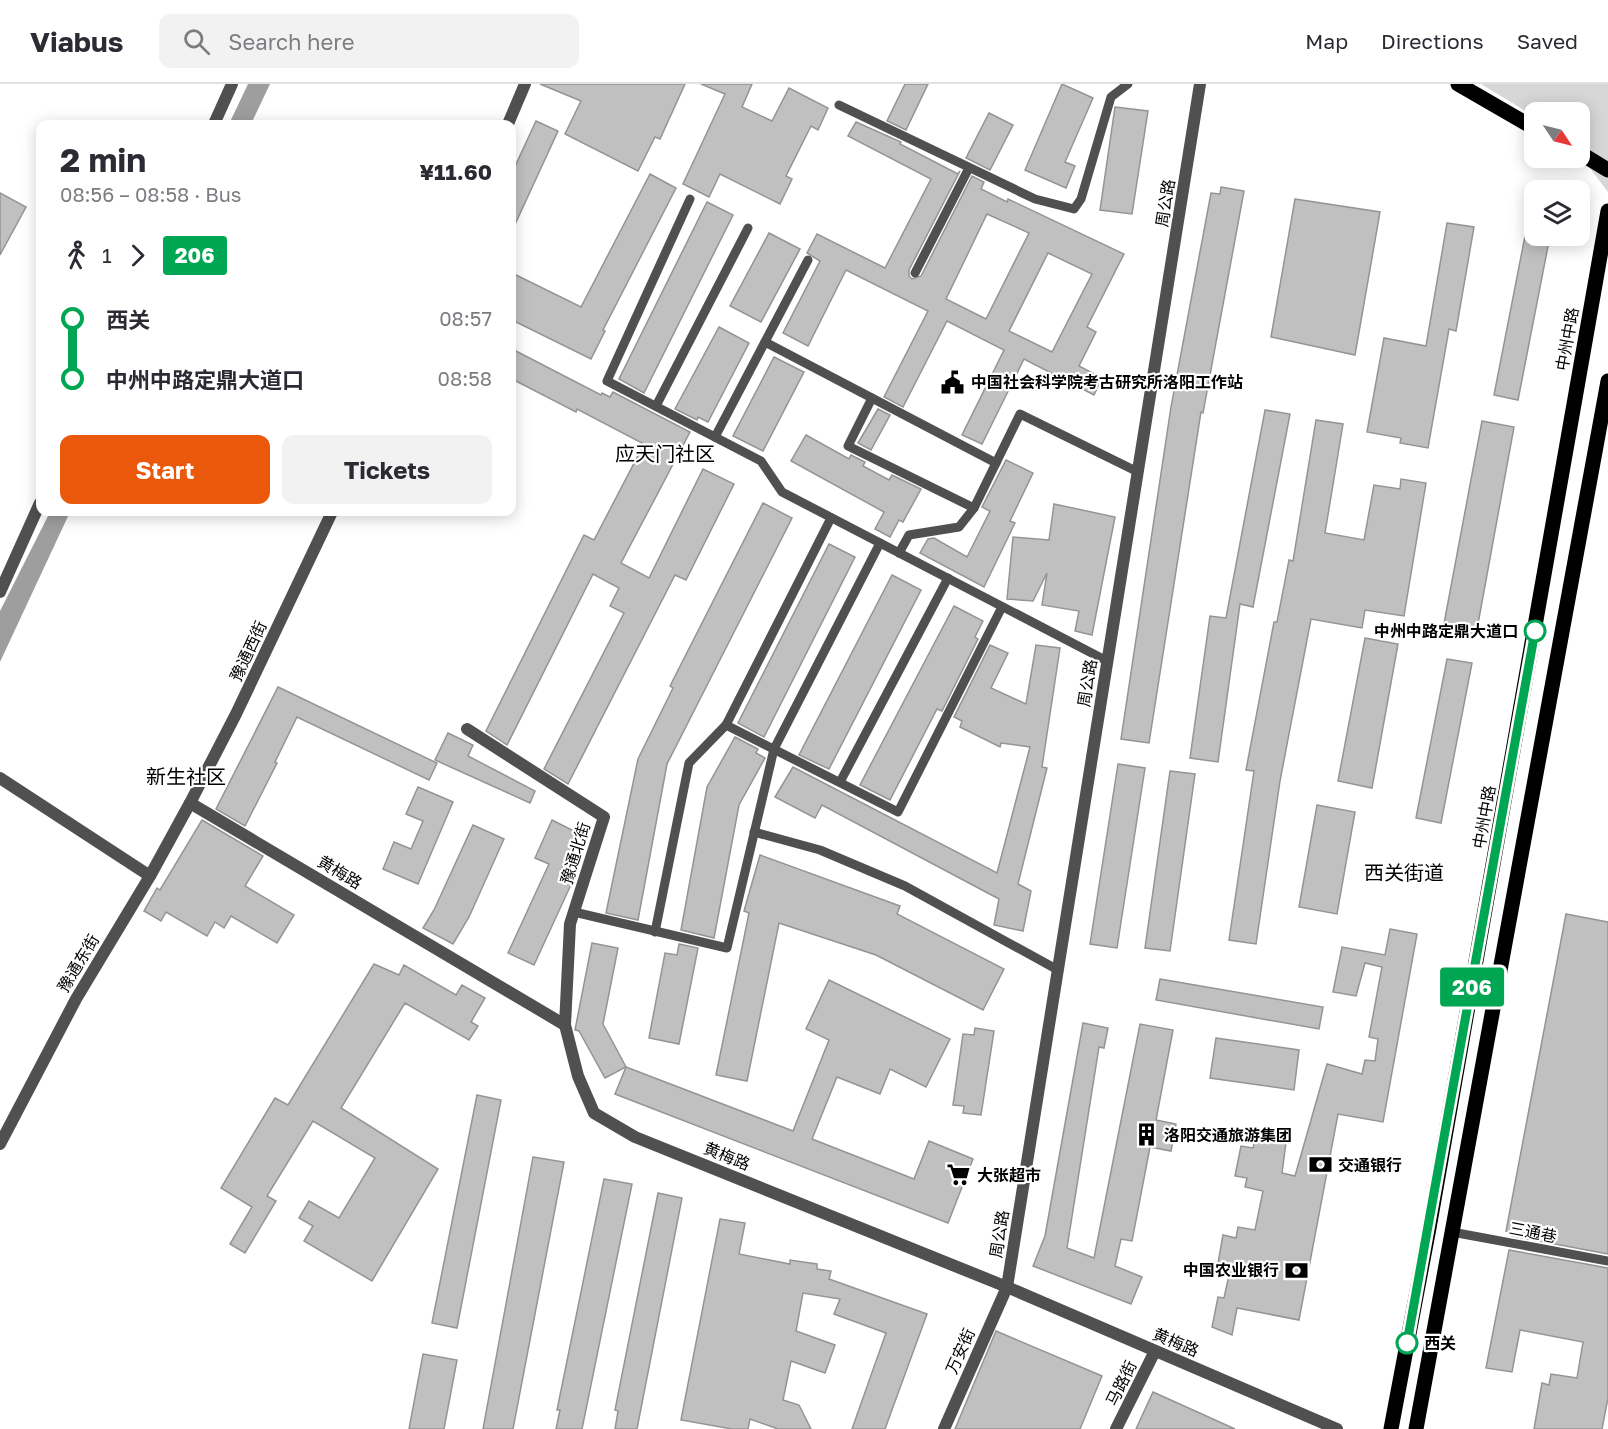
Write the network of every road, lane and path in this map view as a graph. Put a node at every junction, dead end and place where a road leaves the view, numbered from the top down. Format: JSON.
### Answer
{"nodes":[{"id":1,"x":232,"y":84,"type":"edge"},
{"id":2,"x":525,"y":84,"type":"edge"},
{"id":3,"x":1128,"y":84,"type":"edge"},
{"id":4,"x":1200,"y":84,"type":"edge"},
{"id":5,"x":1458,"y":84,"type":"edge"},
{"id":6,"x":839,"y":105,"type":"dead end"},
{"id":7,"x":216,"y":120,"type":"edge"},
{"id":8,"x":510,"y":120,"type":"edge"},
{"id":9,"x":1524,"y":122,"type":"edge"},
{"id":10,"x":1590,"y":159,"type":"edge"},
{"id":11,"x":969,"y":168,"type":"junction"},
{"id":12,"x":1608,"y":170,"type":"edge"},
{"id":13,"x":690,"y":199,"type":"dead end"},
{"id":14,"x":1608,"y":211,"type":"edge"},
{"id":15,"x":748,"y":228,"type":"dead end"},
{"id":16,"x":808,"y":260,"type":"dead end"},
{"id":17,"x":915,"y":273,"type":"dead end"},
{"id":18,"x":765,"y":342,"type":"junction"},
{"id":19,"x":1608,"y":381,"type":"edge"},
{"id":20,"x":872,"y":398,"type":"junction"},
{"id":21,"x":656,"y":406,"type":"junction"},
{"id":22,"x":715,"y":437,"type":"junction"},
{"id":23,"x":996,"y":463,"type":"junction"},
{"id":24,"x":1138,"y":472,"type":"junction"},
{"id":25,"x":974,"y":508,"type":"junction"},
{"id":26,"x":36,"y":512,"type":"edge"},
{"id":27,"x":330,"y":516,"type":"edge"},
{"id":28,"x":831,"y":518,"type":"junction"},
{"id":29,"x":880,"y":543,"type":"junction"},
{"id":30,"x":899,"y":553,"type":"junction"},
{"id":31,"x":948,"y":578,"type":"junction"},
{"id":32,"x":0,"y":592,"type":"edge"},
{"id":33,"x":1002,"y":607,"type":"junction"},
{"id":34,"x":1107,"y":661,"type":"junction"},
{"id":35,"x":726,"y":725,"type":"junction"},
{"id":36,"x":467,"y":729,"type":"dead end"},
{"id":37,"x":774,"y":749,"type":"junction"},
{"id":38,"x":0,"y":778,"type":"edge"},
{"id":39,"x":840,"y":783,"type":"junction"},
{"id":40,"x":190,"y":803,"type":"junction"},
{"id":41,"x":754,"y":832,"type":"junction"},
{"id":42,"x":150,"y":876,"type":"junction"},
{"id":43,"x":574,"y":912,"type":"junction"},
{"id":44,"x":655,"y":932,"type":"junction"},
{"id":45,"x":1058,"y":970,"type":"junction"},
{"id":46,"x":565,"y":1025,"type":"junction"},
{"id":47,"x":0,"y":1144,"type":"edge"},
{"id":48,"x":1452,"y":1232,"type":"junction"},
{"id":49,"x":1608,"y":1262,"type":"edge"},
{"id":50,"x":1007,"y":1287,"type":"junction"},
{"id":51,"x":1155,"y":1351,"type":"junction"},
{"id":52,"x":945,"y":1429,"type":"edge"},
{"id":53,"x":1116,"y":1429,"type":"edge"},
{"id":54,"x":1337,"y":1429,"type":"edge"},
{"id":55,"x":1391,"y":1429,"type":"edge"},
{"id":56,"x":1416,"y":1429,"type":"edge"}],
"edges":[{"from":1,"to":7,"type":"street"},
{"from":2,"to":8,"type":"street"},
{"from":3,"to":11,"type":"lane"},
{"from":4,"to":24,"type":"street","name":"周公路"},
{"from":5,"to":9,"type":"main road"},
{"from":6,"to":11,"type":"lane"},
{"from":10,"to":12,"type":"main road"},
{"from":11,"to":17,"type":"lane"},
{"from":13,"to":21,"type":"lane"},
{"from":14,"to":55,"type":"main road","name":"中州中路"},
{"from":15,"to":21,"type":"lane"},
{"from":16,"to":18,"type":"lane"},
{"from":18,"to":20,"type":"lane"},
{"from":18,"to":22,"type":"lane"},
{"from":19,"to":48,"type":"main road"},
{"from":20,"to":23,"type":"lane"},
{"from":20,"to":25,"type":"lane"},
{"from":21,"to":22,"type":"lane"},
{"from":22,"to":28,"type":"lane"},
{"from":23,"to":24,"type":"lane"},
{"from":23,"to":25,"type":"lane"},
{"from":24,"to":34,"type":"street","name":"周公路"},
{"from":25,"to":30,"type":"lane"},
{"from":26,"to":32,"type":"street"},
{"from":27,"to":40,"type":"street","name":"豫通西街"},
{"from":28,"to":29,"type":"lane"},
{"from":28,"to":35,"type":"lane"},
{"from":29,"to":30,"type":"lane"},
{"from":29,"to":37,"type":"lane"},
{"from":30,"to":31,"type":"lane"},
{"from":31,"to":33,"type":"lane"},
{"from":31,"to":39,"type":"lane"},
{"from":33,"to":34,"type":"lane"},
{"from":33,"to":39,"type":"lane"},
{"from":34,"to":45,"type":"street","name":"周公路"},
{"from":35,"to":37,"type":"lane"},
{"from":35,"to":44,"type":"lane"},
{"from":36,"to":43,"type":"street","name":"豫通北街"},
{"from":37,"to":39,"type":"lane"},
{"from":37,"to":41,"type":"lane"},
{"from":38,"to":42,"type":"street"},
{"from":40,"to":42,"type":"street","name":"豫通东街"},
{"from":40,"to":46,"type":"street","name":"黄梅路"},
{"from":41,"to":44,"type":"lane"},
{"from":41,"to":45,"type":"lane"},
{"from":42,"to":47,"type":"street","name":"豫通东街"},
{"from":43,"to":44,"type":"lane"},
{"from":43,"to":46,"type":"street","name":"豫通北街"},
{"from":45,"to":50,"type":"street","name":"周公路"},
{"from":46,"to":50,"type":"street","name":"黄梅路"},
{"from":48,"to":49,"type":"lane","name":"三通巷"},
{"from":48,"to":56,"type":"main road"},
{"from":50,"to":51,"type":"street","name":"黄梅路"},
{"from":50,"to":52,"type":"street","name":"万安街"},
{"from":51,"to":53,"type":"street","name":"马路街"},
{"from":51,"to":54,"type":"street","name":"黄梅路"}]}
